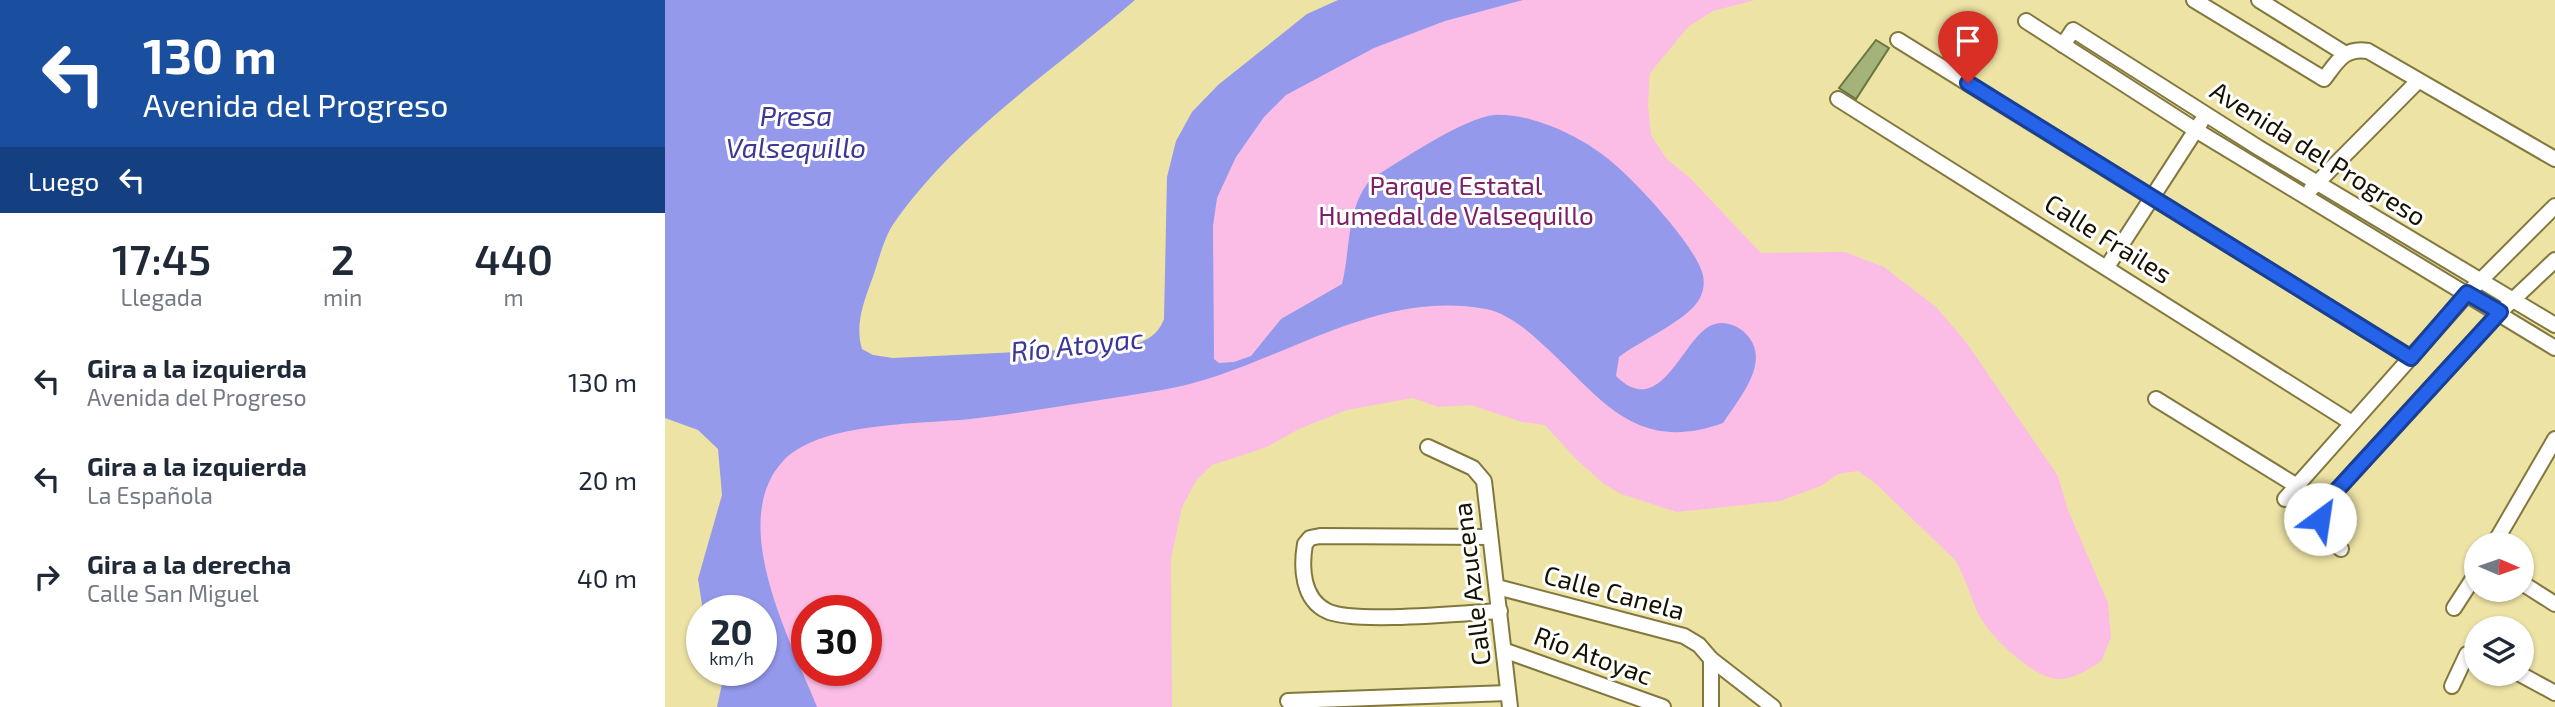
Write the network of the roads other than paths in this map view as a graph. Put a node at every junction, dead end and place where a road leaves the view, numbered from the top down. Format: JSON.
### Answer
{"nodes":[{"id":1,"x":2195,"y":0,"type":"edge"},
{"id":2,"x":2259,"y":0,"type":"edge"},
{"id":3,"x":2026,"y":21,"type":"dead end"},
{"id":4,"x":1898,"y":40,"type":"dead end"},
{"id":5,"x":2063,"y":45,"type":"junction"},
{"id":6,"x":2344,"y":53,"type":"junction"},
{"id":7,"x":2417,"y":82,"type":"junction"},
{"id":8,"x":1837,"y":99,"type":"dead end"},
{"id":9,"x":2207,"y":116,"type":"junction"},
{"id":10,"x":2194,"y":129,"type":"junction"},
{"id":11,"x":2555,"y":159,"type":"edge"},
{"id":12,"x":2317,"y":183,"type":"junction"},
{"id":13,"x":2305,"y":195,"type":"junction"},
{"id":14,"x":2153,"y":198,"type":"junction"},
{"id":15,"x":2555,"y":206,"type":"edge"},
{"id":16,"x":2555,"y":260,"type":"edge"},
{"id":17,"x":2107,"y":267,"type":"junction"},
{"id":18,"x":2480,"y":281,"type":"junction"},
{"id":19,"x":2467,"y":293,"type":"junction"},
{"id":20,"x":2514,"y":300,"type":"junction"},
{"id":21,"x":2500,"y":312,"type":"junction"},
{"id":22,"x":2555,"y":326,"type":"edge"},
{"id":23,"x":2555,"y":348,"type":"edge"},
{"id":24,"x":2411,"y":358,"type":"junction"},
{"id":25,"x":2156,"y":399,"type":"dead end"},
{"id":26,"x":2352,"y":423,"type":"junction"},
{"id":27,"x":2555,"y":439,"type":"edge"},
{"id":28,"x":1428,"y":447,"type":"dead end"},
{"id":29,"x":2297,"y":486,"type":"junction"},
{"id":30,"x":2285,"y":499,"type":"dead end"},
{"id":31,"x":2501,"y":532,"type":"edge"},
{"id":32,"x":1490,"y":537,"type":"junction"},
{"id":33,"x":2341,"y":549,"type":"dead end"},
{"id":34,"x":1497,"y":587,"type":"junction"},
{"id":35,"x":2534,"y":591,"type":"edge"},
{"id":36,"x":2464,"y":593,"type":"edge"},
{"id":37,"x":2555,"y":604,"type":"edge"},
{"id":38,"x":2454,"y":608,"type":"dead end"},
{"id":39,"x":1500,"y":611,"type":"junction"},
{"id":40,"x":1506,"y":651,"type":"junction"},
{"id":41,"x":1711,"y":659,"type":"junction"},
{"id":42,"x":2464,"y":660,"type":"edge"},
{"id":43,"x":2534,"y":682,"type":"edge"},
{"id":44,"x":2452,"y":686,"type":"dead end"},
{"id":45,"x":2555,"y":693,"type":"edge"},
{"id":46,"x":1509,"y":700,"type":"edge"},
{"id":47,"x":1288,"y":702,"type":"dead end"},
{"id":48,"x":1311,"y":704,"type":"edge"},
{"id":49,"x":1663,"y":707,"type":"edge"},
{"id":50,"x":1711,"y":707,"type":"edge"},
{"id":51,"x":1773,"y":707,"type":"edge"}],
"edges":[{"from":1,"to":6,"type":"street"},
{"from":2,"to":6,"type":"street"},
{"from":3,"to":5,"type":"street","name":"Avenida del Progreso"},
{"from":4,"to":14,"type":"street"},
{"from":5,"to":9,"type":"street","name":"Avenida del Progreso"},
{"from":5,"to":10,"type":"street","name":"Avenida del Progreso"},
{"from":6,"to":7,"type":"street"},
{"from":7,"to":11,"type":"street"},
{"from":7,"to":12,"type":"street"},
{"from":8,"to":17,"type":"street","name":"Calle Frailes"},
{"from":9,"to":10,"type":"street"},
{"from":9,"to":12,"type":"street","name":"Avenida del Progreso"},
{"from":10,"to":13,"type":"street","name":"Avenida del Progreso"},
{"from":10,"to":14,"type":"street"},
{"from":12,"to":13,"type":"street"},
{"from":12,"to":18,"type":"street","name":"Avenida del Progreso"},
{"from":13,"to":19,"type":"street","name":"Avenida del Progreso"},
{"from":14,"to":17,"type":"street"},
{"from":14,"to":24,"type":"street"},
{"from":15,"to":18,"type":"street"},
{"from":16,"to":20,"type":"street"},
{"from":17,"to":26,"type":"street","name":"Calle Frailes"},
{"from":18,"to":19,"type":"street"},
{"from":18,"to":20,"type":"street","name":"Avenida del Progreso"},
{"from":19,"to":21,"type":"street","name":"Avenida del Progreso"},
{"from":19,"to":24,"type":"street"},
{"from":20,"to":21,"type":"street"},
{"from":20,"to":22,"type":"street","name":"Avenida del Progreso"},
{"from":21,"to":23,"type":"street","name":"Avenida del Progreso"},
{"from":21,"to":33,"type":"street"},
{"from":24,"to":26,"type":"street"},
{"from":25,"to":29,"type":"street"},
{"from":26,"to":29,"type":"street"},
{"from":27,"to":31,"type":"street"},
{"from":28,"to":32,"type":"street","name":"Calle Azucena"},
{"from":29,"to":30,"type":"street"},
{"from":32,"to":34,"type":"street","name":"Calle Azucena"},
{"from":32,"to":39,"type":"street"},
{"from":34,"to":39,"type":"street","name":"Calle Azucena"},
{"from":34,"to":41,"type":"street","name":"Calle Canela"},
{"from":35,"to":37,"type":"street"},
{"from":36,"to":38,"type":"street"},
{"from":39,"to":40,"type":"street","name":"Calle Azucena"},
{"from":40,"to":46,"type":"street","name":"Calle Azucena"},
{"from":40,"to":49,"type":"street","name":"Río Atoyac"},
{"from":41,"to":50,"type":"street"},
{"from":41,"to":51,"type":"street","name":"Calle Canela"},
{"from":42,"to":44,"type":"street"},
{"from":43,"to":45,"type":"street"},
{"from":46,"to":48,"type":"street"},
{"from":47,"to":48,"type":"street"}]}
